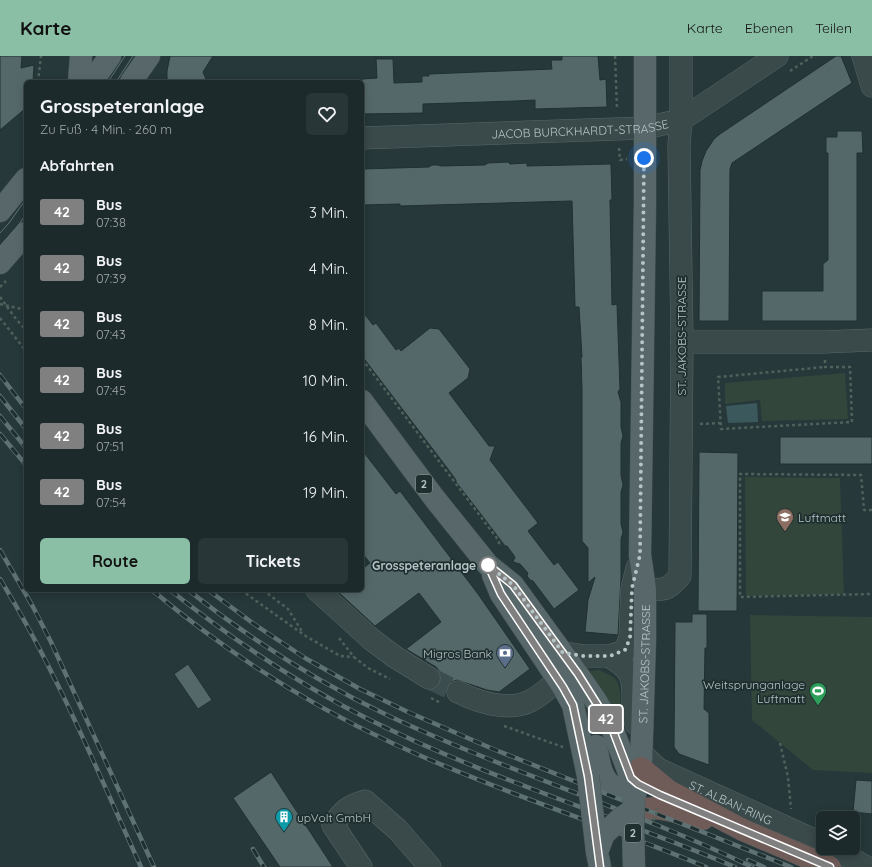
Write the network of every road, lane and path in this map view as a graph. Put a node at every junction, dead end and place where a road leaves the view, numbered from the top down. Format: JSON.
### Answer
{"nodes":[{"id":1,"x":41,"y":56,"type":"edge"},
{"id":2,"x":81,"y":56,"type":"edge"},
{"id":3,"x":110,"y":56,"type":"edge"},
{"id":4,"x":117,"y":56,"type":"edge"},
{"id":5,"x":149,"y":56,"type":"edge"},
{"id":6,"x":645,"y":56,"type":"edge"},
{"id":7,"x":681,"y":56,"type":"edge"},
{"id":8,"x":777,"y":56,"type":"edge"},
{"id":9,"x":863,"y":56,"type":"edge"},
{"id":10,"x":38,"y":80,"type":"edge"},
{"id":11,"x":78,"y":80,"type":"edge"},
{"id":12,"x":93,"y":80,"type":"edge"},
{"id":13,"x":129,"y":80,"type":"edge"},
{"id":14,"x":131,"y":80,"type":"edge"},
{"id":15,"x":872,"y":86,"type":"edge"},
{"id":16,"x":681,"y":120,"type":"junction"},
{"id":17,"x":645,"y":128,"type":"junction"},
{"id":18,"x":364,"y":138,"type":"edge"},
{"id":19,"x":24,"y":181,"type":"edge"},
{"id":20,"x":0,"y":211,"type":"edge"},
{"id":21,"x":24,"y":235,"type":"edge"},
{"id":22,"x":0,"y":263,"type":"edge"},
{"id":23,"x":0,"y":297,"type":"edge"},
{"id":24,"x":0,"y":304,"type":"edge"},
{"id":25,"x":6,"y":306,"type":"junction"},
{"id":26,"x":24,"y":310,"type":"edge"},
{"id":27,"x":0,"y":318,"type":"edge"},
{"id":28,"x":24,"y":328,"type":"edge"},
{"id":29,"x":872,"y":340,"type":"edge"},
{"id":30,"x":682,"y":342,"type":"junction"},
{"id":31,"x":824,"y":342,"type":"junction"},
{"id":32,"x":24,"y":348,"type":"edge"},
{"id":33,"x":364,"y":362,"type":"edge"},
{"id":34,"x":825,"y":367,"type":"junction"},
{"id":35,"x":364,"y":403,"type":"edge"},
{"id":36,"x":721,"y":423,"type":"junction"},
{"id":37,"x":707,"y":424,"type":"dead end"},
{"id":38,"x":872,"y":510,"type":"edge"},
{"id":39,"x":640,"y":555,"type":"junction"},
{"id":40,"x":493,"y":559,"type":"junction"},
{"id":41,"x":645,"y":589,"type":"junction"},
{"id":42,"x":244,"y":592,"type":"edge"},
{"id":43,"x":266,"y":592,"type":"edge"},
{"id":44,"x":319,"y":592,"type":"edge"},
{"id":45,"x":872,"y":594,"type":"edge"},
{"id":46,"x":304,"y":635,"type":"junction"},
{"id":47,"x":610,"y":656,"type":"junction"},
{"id":48,"x":354,"y":657,"type":"dead end"},
{"id":49,"x":569,"y":663,"type":"junction"},
{"id":50,"x":429,"y":678,"type":"tunnel mouth"},
{"id":51,"x":458,"y":692,"type":"tunnel mouth"},
{"id":52,"x":573,"y":705,"type":"junction"},
{"id":53,"x":780,"y":743,"type":"dead end"},
{"id":54,"x":638,"y":778,"type":"junction"},
{"id":55,"x":791,"y":814,"type":"dead end"},
{"id":56,"x":816,"y":841,"type":"edge"},
{"id":57,"x":844,"y":855,"type":"edge"},
{"id":58,"x":598,"y":859,"type":"edge"},
{"id":59,"x":361,"y":867,"type":"edge"},
{"id":60,"x":430,"y":867,"type":"edge"},
{"id":61,"x":634,"y":867,"type":"edge"},
{"id":62,"x":830,"y":867,"type":"edge"},
{"id":63,"x":867,"y":867,"type":"edge"}],
"edges":[{"from":1,"to":10,"type":"path"},
{"from":2,"to":11,"type":"main road"},
{"from":3,"to":12,"type":"main road"},
{"from":4,"to":13,"type":"main road"},
{"from":5,"to":14,"type":"main road"},
{"from":6,"to":17,"type":"main road","name":"ST. JAKOBS-STRASSE"},
{"from":7,"to":16,"type":"street","name":"ST. JAKOBS-STRASSE"},
{"from":8,"to":16,"type":"street","name":"JACOB BURCKHARDT-STRASSE"},
{"from":9,"to":15,"type":"street"},
{"from":16,"to":17,"type":"street","name":"JACOB BURCKHARDT-STRASSE"},
{"from":16,"to":30,"type":"street","name":"ST. JAKOBS-STRASSE"},
{"from":17,"to":18,"type":"street","name":"JACOB BURCKHARDT-STRASSE"},
{"from":17,"to":39,"type":"main road","name":"ST. JAKOBS-STRASSE"},
{"from":19,"to":20,"type":"main road"},
{"from":21,"to":22,"type":"main road"},
{"from":23,"to":25,"type":"path"},
{"from":24,"to":25,"type":"path"},
{"from":25,"to":26,"type":"path"},
{"from":25,"to":28,"type":"path"},
{"from":27,"to":32,"type":"path"},
{"from":29,"to":31,"type":"street"},
{"from":30,"to":31,"type":"street"},
{"from":30,"to":41,"type":"street","name":"ST. JAKOBS-STRASSE"},
{"from":31,"to":34,"type":"path"},
{"from":33,"to":40,"type":"path"},
{"from":34,"to":36,"type":"path"},
{"from":34,"to":36,"type":"path"},
{"from":35,"to":40,"type":"main road","number":"2"},
{"from":36,"to":37,"type":"path"},
{"from":38,"to":45,"type":"path"},
{"from":39,"to":41,"type":"main road","name":"ST. JAKOBS-STRASSE"},
{"from":39,"to":47,"type":"street","name":"ST. JAKOBS-STRASSE"},
{"from":40,"to":49,"type":"main road"},
{"from":41,"to":54,"type":"main road","name":"ST. JAKOBS-STRASSE"},
{"from":42,"to":46,"type":"path"},
{"from":43,"to":46,"type":"path"},
{"from":44,"to":50,"type":"street"},
{"from":46,"to":48,"type":"path"},
{"from":47,"to":49,"type":"street"},
{"from":47,"to":54,"type":"street","name":"ST. JAKOBS-STRASSE"},
{"from":49,"to":51,"type":"street"},
{"from":49,"to":52,"type":"main road"},
{"from":49,"to":54,"type":"main road"},
{"from":52,"to":54,"type":"main road"},
{"from":52,"to":58,"type":"main road","bridge":true},
{"from":53,"to":55,"type":"path"},
{"from":54,"to":56,"type":"street","name":"ST. ALBAN-RING"},
{"from":54,"to":58,"type":"main road","bridge":true},
{"from":54,"to":61,"type":"main road","name":"ST. JAKOBS-STRASSE","number":"2","bridge":true},
{"from":54,"to":62,"type":"highway","bridge":true},
{"from":57,"to":63,"type":"street"},
{"from":59,"to":60,"type":"street"}]}
